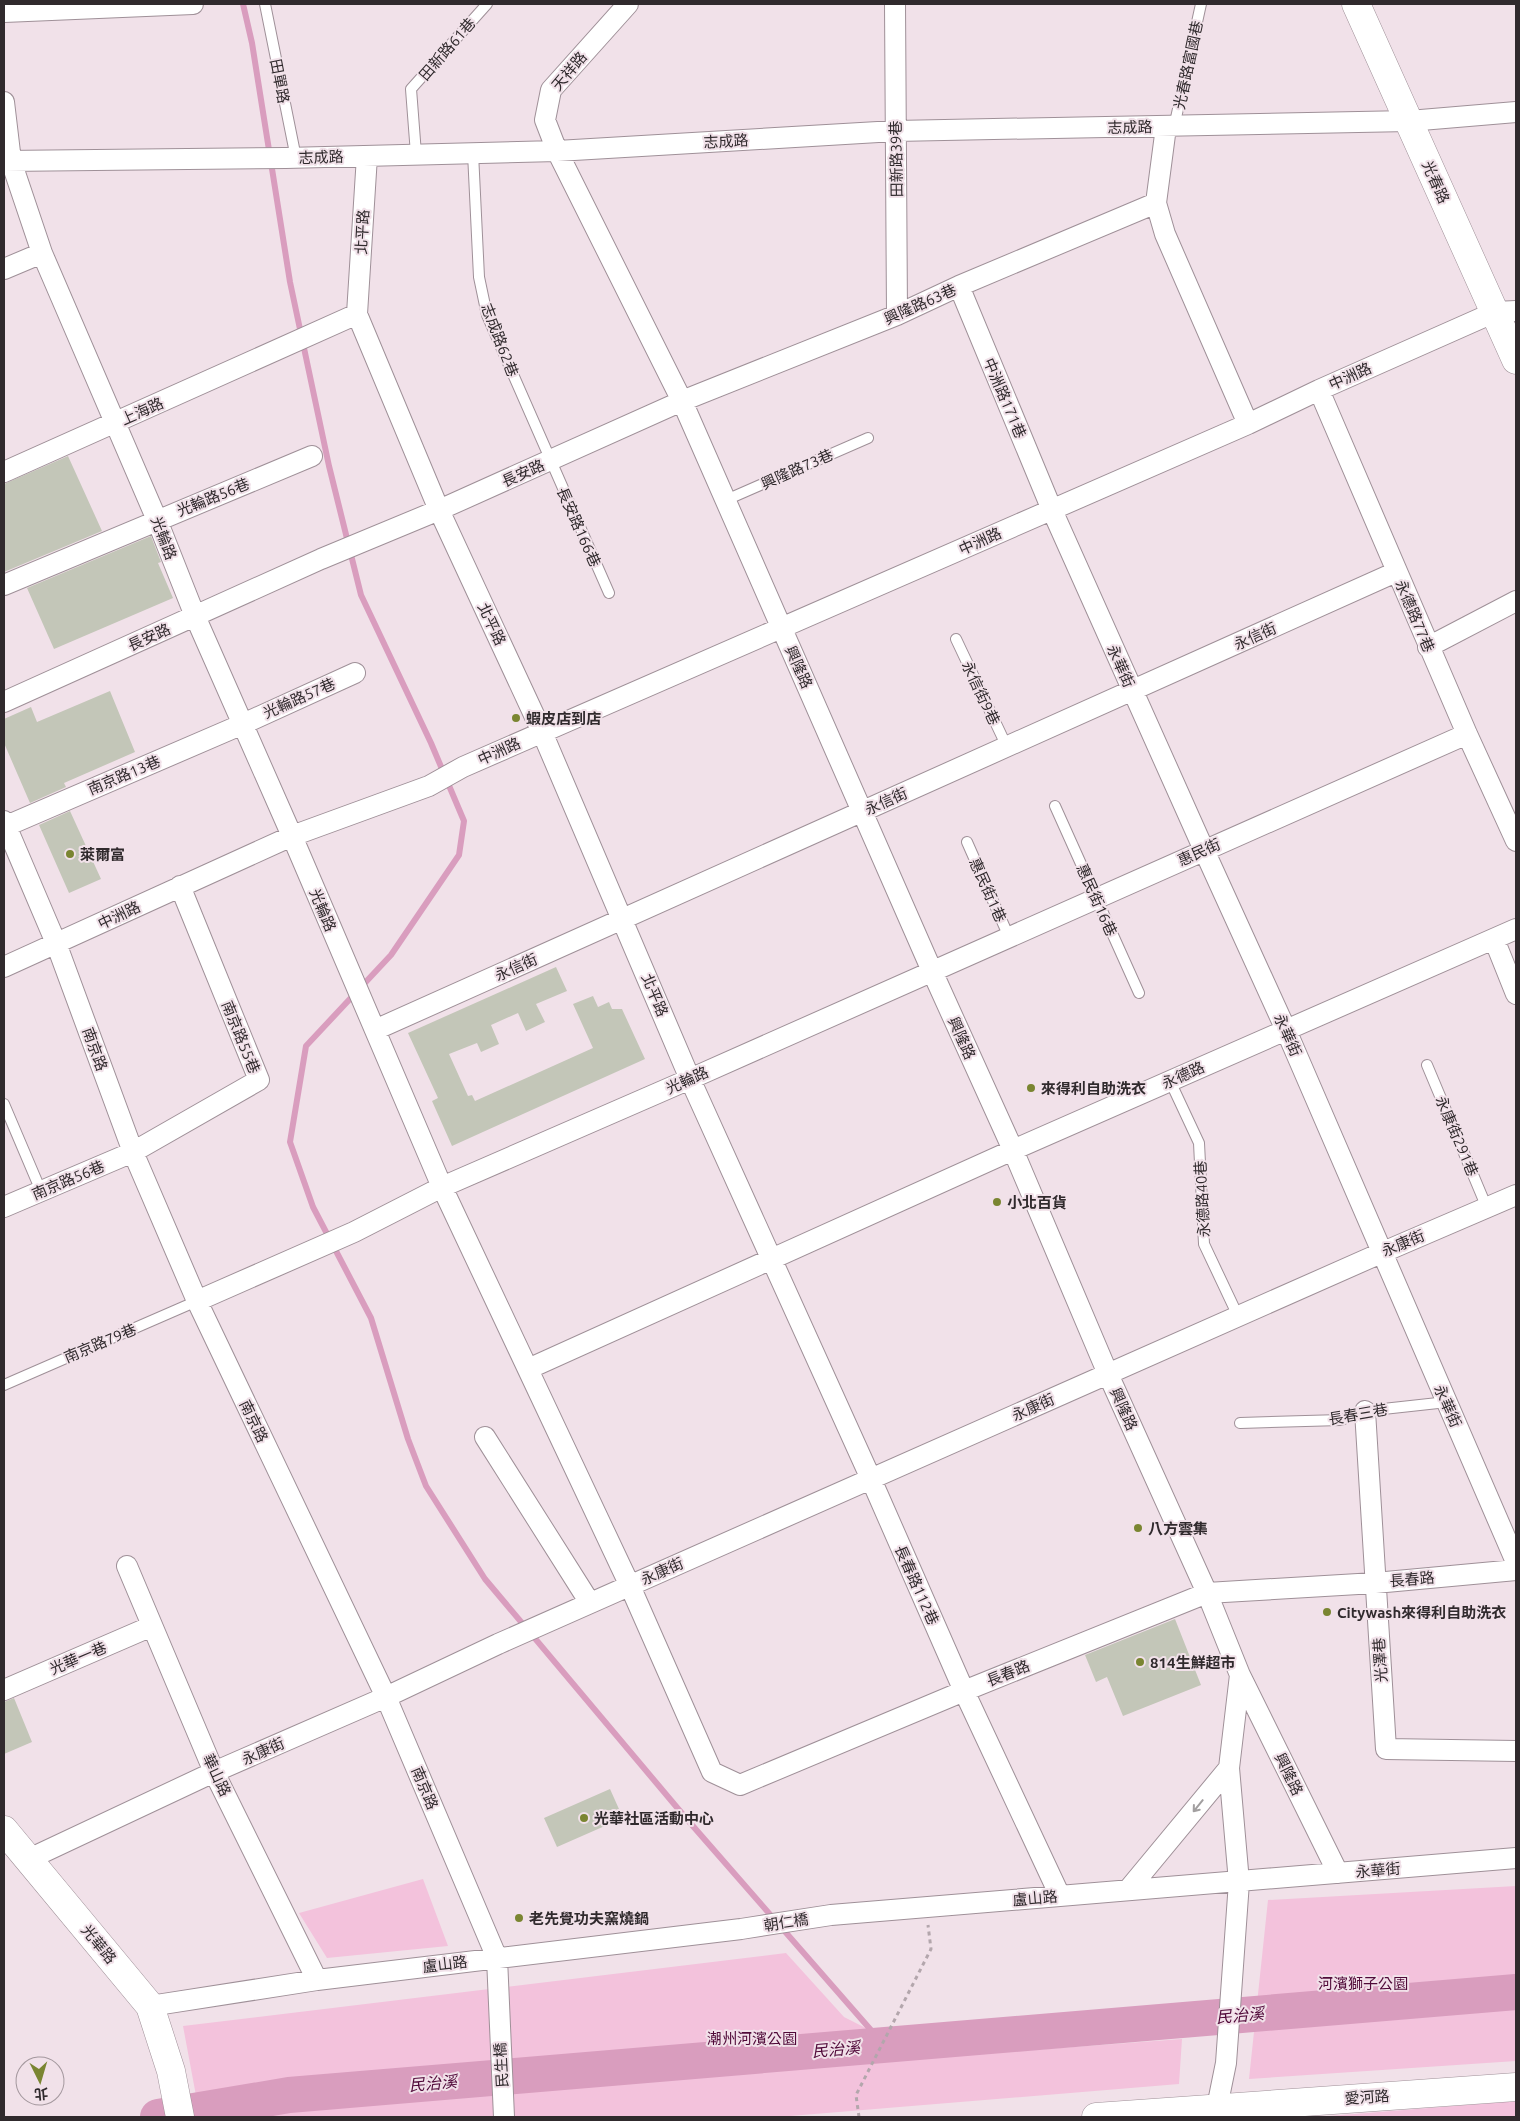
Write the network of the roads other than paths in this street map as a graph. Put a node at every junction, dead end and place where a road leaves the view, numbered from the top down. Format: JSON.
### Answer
{"nodes":[{"id":1,"x":194,"y":4,"type":"edge"},
{"id":2,"x":265,"y":4,"type":"edge"},
{"id":3,"x":486,"y":4,"type":"edge"},
{"id":4,"x":628,"y":4,"type":"edge"},
{"id":5,"x":895,"y":4,"type":"edge"},
{"id":6,"x":1201,"y":4,"type":"edge"},
{"id":7,"x":1356,"y":4,"type":"edge"},
{"id":8,"x":4,"y":12,"type":"edge"},
{"id":9,"x":4,"y":102,"type":"edge"},
{"id":10,"x":1516,"y":112,"type":"edge"},
{"id":11,"x":1409,"y":121,"type":"junction"},
{"id":12,"x":1170,"y":127,"type":"junction"},
{"id":13,"x":895,"y":131,"type":"junction"},
{"id":14,"x":556,"y":151,"type":"junction"},
{"id":15,"x":473,"y":153,"type":"junction"},
{"id":16,"x":416,"y":154,"type":"junction"},
{"id":17,"x":367,"y":156,"type":"junction"},
{"id":18,"x":291,"y":158,"type":"junction"},
{"id":19,"x":8,"y":161,"type":"edge"},
{"id":20,"x":1156,"y":203,"type":"junction"},
{"id":21,"x":42,"y":253,"type":"junction"},
{"id":22,"x":4,"y":270,"type":"edge"},
{"id":23,"x":959,"y":286,"type":"junction"},
{"id":24,"x":1506,"y":311,"type":"edge"},
{"id":25,"x":357,"y":314,"type":"junction"},
{"id":26,"x":897,"y":315,"type":"junction"},
{"id":27,"x":1516,"y":360,"type":"edge"},
{"id":28,"x":1319,"y":390,"type":"junction"},
{"id":29,"x":682,"y":401,"type":"junction"},
{"id":30,"x":116,"y":422,"type":"junction"},
{"id":31,"x":1248,"y":424,"type":"junction"},
{"id":32,"x":868,"y":438,"type":"dead end"},
{"id":33,"x":312,"y":456,"type":"dead end"},
{"id":34,"x":550,"y":461,"type":"junction"},
{"id":35,"x":4,"y":472,"type":"edge"},
{"id":36,"x":726,"y":500,"type":"junction"},
{"id":37,"x":440,"y":510,"type":"junction"},
{"id":38,"x":1052,"y":510,"type":"junction"},
{"id":39,"x":157,"y":520,"type":"junction"},
{"id":40,"x":1396,"y":572,"type":"junction"},
{"id":41,"x":4,"y":586,"type":"edge"},
{"id":42,"x":609,"y":593,"type":"dead end"},
{"id":43,"x":1516,"y":601,"type":"edge"},
{"id":44,"x":195,"y":616,"type":"junction"},
{"id":45,"x":782,"y":628,"type":"junction"},
{"id":46,"x":956,"y":639,"type":"dead end"},
{"id":47,"x":1428,"y":647,"type":"junction"},
{"id":48,"x":356,"y":673,"type":"dead end"},
{"id":49,"x":1132,"y":691,"type":"junction"},
{"id":50,"x":4,"y":702,"type":"edge"},
{"id":51,"x":243,"y":724,"type":"junction"},
{"id":52,"x":542,"y":732,"type":"junction"},
{"id":53,"x":1467,"y":734,"type":"junction"},
{"id":54,"x":1007,"y":747,"type":"junction"},
{"id":55,"x":1055,"y":806,"type":"dead end"},
{"id":56,"x":862,"y":812,"type":"junction"},
{"id":57,"x":5,"y":824,"type":"edge"},
{"id":58,"x":292,"y":836,"type":"junction"},
{"id":59,"x":1516,"y":841,"type":"edge"},
{"id":60,"x":967,"y":842,"type":"dead end"},
{"id":61,"x":1204,"y":850,"type":"junction"},
{"id":62,"x":180,"y":886,"type":"junction"},
{"id":63,"x":1096,"y":898,"type":"junction"},
{"id":64,"x":623,"y":919,"type":"junction"},
{"id":65,"x":1516,"y":929,"type":"edge"},
{"id":66,"x":1009,"y":937,"type":"junction"},
{"id":67,"x":1494,"y":939,"type":"junction"},
{"id":68,"x":56,"y":944,"type":"junction"},
{"id":69,"x":4,"y":967,"type":"edge"},
{"id":70,"x":932,"y":971,"type":"junction"},
{"id":71,"x":1139,"y":993,"type":"dead end"},
{"id":72,"x":1516,"y":994,"type":"edge"},
{"id":73,"x":373,"y":1025,"type":"junction"},
{"id":74,"x":1286,"y":1030,"type":"junction"},
{"id":75,"x":1426,"y":1065,"type":"dead end"},
{"id":76,"x":690,"y":1079,"type":"junction"},
{"id":77,"x":1170,"y":1081,"type":"junction"},
{"id":78,"x":4,"y":1104,"type":"edge"},
{"id":79,"x":1013,"y":1150,"type":"junction"},
{"id":80,"x":132,"y":1152,"type":"junction"},
{"id":81,"x":442,"y":1187,"type":"junction"},
{"id":82,"x":41,"y":1191,"type":"junction"},
{"id":83,"x":1516,"y":1195,"type":"edge"},
{"id":84,"x":4,"y":1208,"type":"edge"},
{"id":85,"x":1487,"y":1208,"type":"junction"},
{"id":86,"x":1381,"y":1253,"type":"junction"},
{"id":87,"x":772,"y":1259,"type":"junction"},
{"id":88,"x":197,"y":1301,"type":"junction"},
{"id":89,"x":1238,"y":1316,"type":"junction"},
{"id":90,"x":528,"y":1369,"type":"junction"},
{"id":91,"x":1108,"y":1374,"type":"junction"},
{"id":92,"x":4,"y":1385,"type":"edge"},
{"id":93,"x":1446,"y":1402,"type":"junction"},
{"id":94,"x":1365,"y":1411,"type":"junction"},
{"id":95,"x":1240,"y":1423,"type":"dead end"},
{"id":96,"x":485,"y":1438,"type":"dead end"},
{"id":97,"x":871,"y":1479,"type":"junction"},
{"id":98,"x":1516,"y":1562,"type":"edge"},
{"id":99,"x":127,"y":1566,"type":"dead end"},
{"id":100,"x":1516,"y":1570,"type":"edge"},
{"id":101,"x":1375,"y":1583,"type":"junction"},
{"id":102,"x":630,"y":1586,"type":"junction"},
{"id":103,"x":1207,"y":1592,"type":"junction"},
{"id":104,"x":590,"y":1603,"type":"junction"},
{"id":105,"x":152,"y":1626,"type":"junction"},
{"id":106,"x":1240,"y":1675,"type":"junction"},
{"id":107,"x":4,"y":1690,"type":"edge"},
{"id":108,"x":964,"y":1691,"type":"junction"},
{"id":109,"x":386,"y":1697,"type":"junction"},
{"id":110,"x":1516,"y":1751,"type":"edge"},
{"id":111,"x":1229,"y":1768,"type":"junction"},
{"id":112,"x":214,"y":1772,"type":"junction"},
{"id":113,"x":4,"y":1830,"type":"edge"},
{"id":114,"x":1516,"y":1858,"type":"edge"},
{"id":115,"x":29,"y":1859,"type":"junction"},
{"id":116,"x":1338,"y":1873,"type":"junction"},
{"id":117,"x":1239,"y":1882,"type":"junction"},
{"id":118,"x":1128,"y":1890,"type":"junction"},
{"id":119,"x":1060,"y":1896,"type":"junction"},
{"id":120,"x":831,"y":1915,"type":"joint"},
{"id":121,"x":741,"y":1929,"type":"joint"},
{"id":122,"x":497,"y":1958,"type":"junction"},
{"id":123,"x":317,"y":1980,"type":"junction"},
{"id":124,"x":150,"y":2006,"type":"junction"},
{"id":125,"x":499,"y":2020,"type":"joint"},
{"id":126,"x":1516,"y":2087,"type":"edge"},
{"id":127,"x":1216,"y":2113,"type":"edge"},
{"id":128,"x":504,"y":2114,"type":"edge"},
{"id":129,"x":180,"y":2117,"type":"edge"},
{"id":130,"x":1096,"y":2117,"type":"edge"}],
"edges":[{"from":1,"to":8,"type":"street"},
{"from":2,"to":18,"type":"lane","name":"田單路"},
{"from":3,"to":16,"type":"lane","name":"田新路61巷"},
{"from":4,"to":14,"type":"street","name":"天祥路"},
{"from":5,"to":13,"type":"street","name":"田新路39巷"},
{"from":6,"to":12,"type":"lane","name":"光春路富國巷"},
{"from":7,"to":11,"type":"street","name":"光春路"},
{"from":9,"to":19,"type":"street","name":"光輪路"},
{"from":10,"to":11,"type":"street","name":"志成路"},
{"from":11,"to":12,"type":"street","name":"志成路"},
{"from":11,"to":24,"type":"street","name":"光春路"},
{"from":12,"to":13,"type":"street","name":"志成路"},
{"from":12,"to":20,"type":"street","name":"志成路"},
{"from":13,"to":14,"type":"street","name":"志成路"},
{"from":13,"to":26,"type":"street","name":"田新路39巷"},
{"from":14,"to":15,"type":"street","name":"志成路"},
{"from":14,"to":29,"type":"street","name":"天祥路"},
{"from":15,"to":16,"type":"street","name":"志成路"},
{"from":15,"to":34,"type":"lane","name":"志成路62巷"},
{"from":16,"to":17,"type":"street","name":"志成路"},
{"from":17,"to":18,"type":"street","name":"志成路"},
{"from":17,"to":25,"type":"street","name":"北平路"},
{"from":18,"to":19,"type":"street","name":"志成路"},
{"from":19,"to":21,"type":"street","name":"光輪路"},
{"from":20,"to":23,"type":"street","name":"興隆路63巷"},
{"from":20,"to":31,"type":"street","name":"志成路"},
{"from":21,"to":22,"type":"street"},
{"from":21,"to":30,"type":"street","name":"光輪路"},
{"from":23,"to":26,"type":"street","name":"興隆路63巷"},
{"from":23,"to":38,"type":"street","name":"中洲路171巷"},
{"from":24,"to":27,"type":"street","name":"光春路"},
{"from":24,"to":28,"type":"street","name":"中洲路"},
{"from":25,"to":30,"type":"street","name":"上海路"},
{"from":25,"to":37,"type":"street","name":"北平路"},
{"from":26,"to":29,"type":"street","name":"興隆路63巷"},
{"from":28,"to":31,"type":"street","name":"中洲路"},
{"from":28,"to":40,"type":"street","name":"永德路77巷"},
{"from":29,"to":34,"type":"street","name":"長安路"},
{"from":29,"to":36,"type":"street","name":"興隆路"},
{"from":30,"to":35,"type":"street","name":"上海路"},
{"from":30,"to":39,"type":"street","name":"光輪路"},
{"from":31,"to":38,"type":"street","name":"中洲路"},
{"from":32,"to":36,"type":"lane","name":"興隆路73巷"},
{"from":33,"to":39,"type":"street","name":"光輪路56巷"},
{"from":34,"to":37,"type":"street","name":"長安路"},
{"from":34,"to":42,"type":"lane","name":"長安路166巷"},
{"from":36,"to":45,"type":"street","name":"興隆路"},
{"from":37,"to":44,"type":"street","name":"長安路"},
{"from":37,"to":52,"type":"street","name":"北平路"},
{"from":38,"to":45,"type":"street","name":"中洲路"},
{"from":38,"to":49,"type":"street","name":"永華街"},
{"from":39,"to":41,"type":"street","name":"光輪路56巷"},
{"from":39,"to":44,"type":"street","name":"光輪路"},
{"from":40,"to":47,"type":"street","name":"永德路77巷"},
{"from":40,"to":49,"type":"street","name":"永信街"},
{"from":43,"to":47,"type":"street"},
{"from":44,"to":50,"type":"street","name":"長安路"},
{"from":44,"to":51,"type":"street","name":"光輪路"},
{"from":45,"to":52,"type":"street","name":"中洲路"},
{"from":45,"to":56,"type":"street","name":"興隆路"},
{"from":46,"to":54,"type":"lane","name":"永信街9巷"},
{"from":47,"to":53,"type":"street","name":"永德路77巷"},
{"from":48,"to":51,"type":"street","name":"光輪路57巷"},
{"from":49,"to":54,"type":"street","name":"永信街"},
{"from":49,"to":61,"type":"street","name":"永華街"},
{"from":51,"to":57,"type":"street","name":"南京路13巷"},
{"from":51,"to":58,"type":"street","name":"光輪路"},
{"from":52,"to":58,"type":"street","name":"中洲路"},
{"from":52,"to":64,"type":"street","name":"北平路"},
{"from":53,"to":59,"type":"street","name":"永德路77巷"},
{"from":53,"to":61,"type":"street","name":"惠民街"},
{"from":54,"to":56,"type":"street","name":"永信街"},
{"from":55,"to":63,"type":"lane","name":"惠民街16巷"},
{"from":56,"to":64,"type":"street","name":"永信街"},
{"from":56,"to":70,"type":"street","name":"興隆路"},
{"from":57,"to":68,"type":"street","name":"南京路"},
{"from":58,"to":62,"type":"street","name":"中洲路"},
{"from":58,"to":73,"type":"street","name":"光輪路"},
{"from":60,"to":66,"type":"lane","name":"惠民街1巷"},
{"from":61,"to":63,"type":"street","name":"惠民街"},
{"from":61,"to":74,"type":"street","name":"永華街"},
{"from":62,"to":68,"type":"street","name":"中洲路"},
{"from":62,"to":80,"type":"street","name":"南京路55巷"},
{"from":63,"to":66,"type":"street","name":"惠民街"},
{"from":63,"to":71,"type":"lane","name":"惠民街16巷"},
{"from":64,"to":73,"type":"street","name":"永信街"},
{"from":64,"to":76,"type":"street","name":"北平路"},
{"from":65,"to":67,"type":"street","name":"永德路"},
{"from":66,"to":70,"type":"street","name":"惠民街"},
{"from":67,"to":72,"type":"street"},
{"from":67,"to":74,"type":"street","name":"永德路"},
{"from":68,"to":69,"type":"street","name":"中洲路"},
{"from":68,"to":80,"type":"street","name":"南京路"},
{"from":70,"to":76,"type":"street","name":"光輪路"},
{"from":70,"to":79,"type":"street","name":"興隆路"},
{"from":73,"to":81,"type":"street"},
{"from":74,"to":77,"type":"street","name":"永德路"},
{"from":74,"to":86,"type":"street","name":"永華街"},
{"from":75,"to":85,"type":"lane","name":"永康街291巷"},
{"from":76,"to":81,"type":"street","name":"光輪路"},
{"from":76,"to":87,"type":"street","name":"北平路"},
{"from":77,"to":79,"type":"street","name":"永德路"},
{"from":77,"to":89,"type":"lane","name":"永德路40巷"},
{"from":78,"to":82,"type":"lane"},
{"from":79,"to":87,"type":"street","name":"永德路"},
{"from":79,"to":91,"type":"street","name":"興隆路"},
{"from":80,"to":82,"type":"street","name":"南京路56巷"},
{"from":80,"to":88,"type":"street","name":"南京路"},
{"from":81,"to":88,"type":"street","name":"光輪路"},
{"from":81,"to":90,"type":"street","name":"長春路"},
{"from":82,"to":84,"type":"street","name":"南京路56巷"},
{"from":83,"to":85,"type":"street","name":"永康街"},
{"from":85,"to":86,"type":"street","name":"永康街"},
{"from":86,"to":89,"type":"street","name":"永康街"},
{"from":86,"to":93,"type":"street","name":"永華街"},
{"from":87,"to":90,"type":"street","name":"永德路"},
{"from":87,"to":97,"type":"street","name":"長春路112巷"},
{"from":88,"to":92,"type":"lane","name":"南京路79巷"},
{"from":88,"to":109,"type":"street","name":"南京路"},
{"from":89,"to":91,"type":"street","name":"永康街"},
{"from":90,"to":102,"type":"street","name":"長春路"},
{"from":91,"to":97,"type":"street","name":"永康街"},
{"from":91,"to":103,"type":"street","name":"興隆路"},
{"from":93,"to":94,"type":"lane","name":"長春三巷"},
{"from":93,"to":98,"type":"street","name":"永華街"},
{"from":94,"to":95,"type":"lane","name":"長春三巷"},
{"from":94,"to":101,"type":"street","name":"光澤巷"},
{"from":96,"to":104,"type":"street"},
{"from":97,"to":102,"type":"street","name":"永康街"},
{"from":97,"to":108,"type":"street","name":"長春路112巷"},
{"from":99,"to":105,"type":"street","name":"華山路"},
{"from":100,"to":101,"type":"street","name":"長春路"},
{"from":101,"to":103,"type":"street","name":"長春路"},
{"from":101,"to":110,"type":"street","name":"光澤巷"},
{"from":102,"to":104,"type":"street","name":"永康街"},
{"from":102,"to":108,"type":"street","name":"長春路"},
{"from":103,"to":106,"type":"street","name":"興隆路"},
{"from":103,"to":108,"type":"street","name":"長春路"},
{"from":104,"to":109,"type":"street","name":"永康街"},
{"from":105,"to":107,"type":"street","name":"光華一巷"},
{"from":105,"to":112,"type":"street","name":"華山路"},
{"from":106,"to":111,"type":"street","name":"興隆路"},
{"from":106,"to":116,"type":"street","name":"興隆路"},
{"from":108,"to":119,"type":"street","name":"長春路112巷"},
{"from":109,"to":112,"type":"street","name":"永康街"},
{"from":109,"to":122,"type":"street","name":"南京路"},
{"from":111,"to":117,"type":"street","name":"興隆路"},
{"from":111,"to":118,"type":"street","one_way":true},
{"from":112,"to":115,"type":"street","name":"永康街"},
{"from":112,"to":123,"type":"street","name":"華山路"},
{"from":113,"to":115,"type":"street","name":"光華路"},
{"from":114,"to":116,"type":"street","name":"永華街"},
{"from":115,"to":124,"type":"street","name":"光華路"},
{"from":116,"to":117,"type":"street","name":"永華街"},
{"from":117,"to":118,"type":"street","name":"盧山路"},
{"from":117,"to":127,"type":"street","name":"興隆路"},
{"from":118,"to":119,"type":"street","name":"盧山路"},
{"from":119,"to":120,"type":"street","name":"盧山路"},
{"from":120,"to":121,"type":"street","name":"朝仁橋"},
{"from":121,"to":122,"type":"street","name":"盧山路"},
{"from":122,"to":123,"type":"street","name":"盧山路"},
{"from":122,"to":125,"type":"street","name":"南京路"},
{"from":123,"to":124,"type":"street","name":"盧山路"},
{"from":124,"to":129,"type":"street","name":"光華路"},
{"from":125,"to":128,"type":"street","name":"民生橋"},
{"from":126,"to":127,"type":"street","name":"愛河路"},
{"from":127,"to":130,"type":"street","name":"愛河路"}]}
